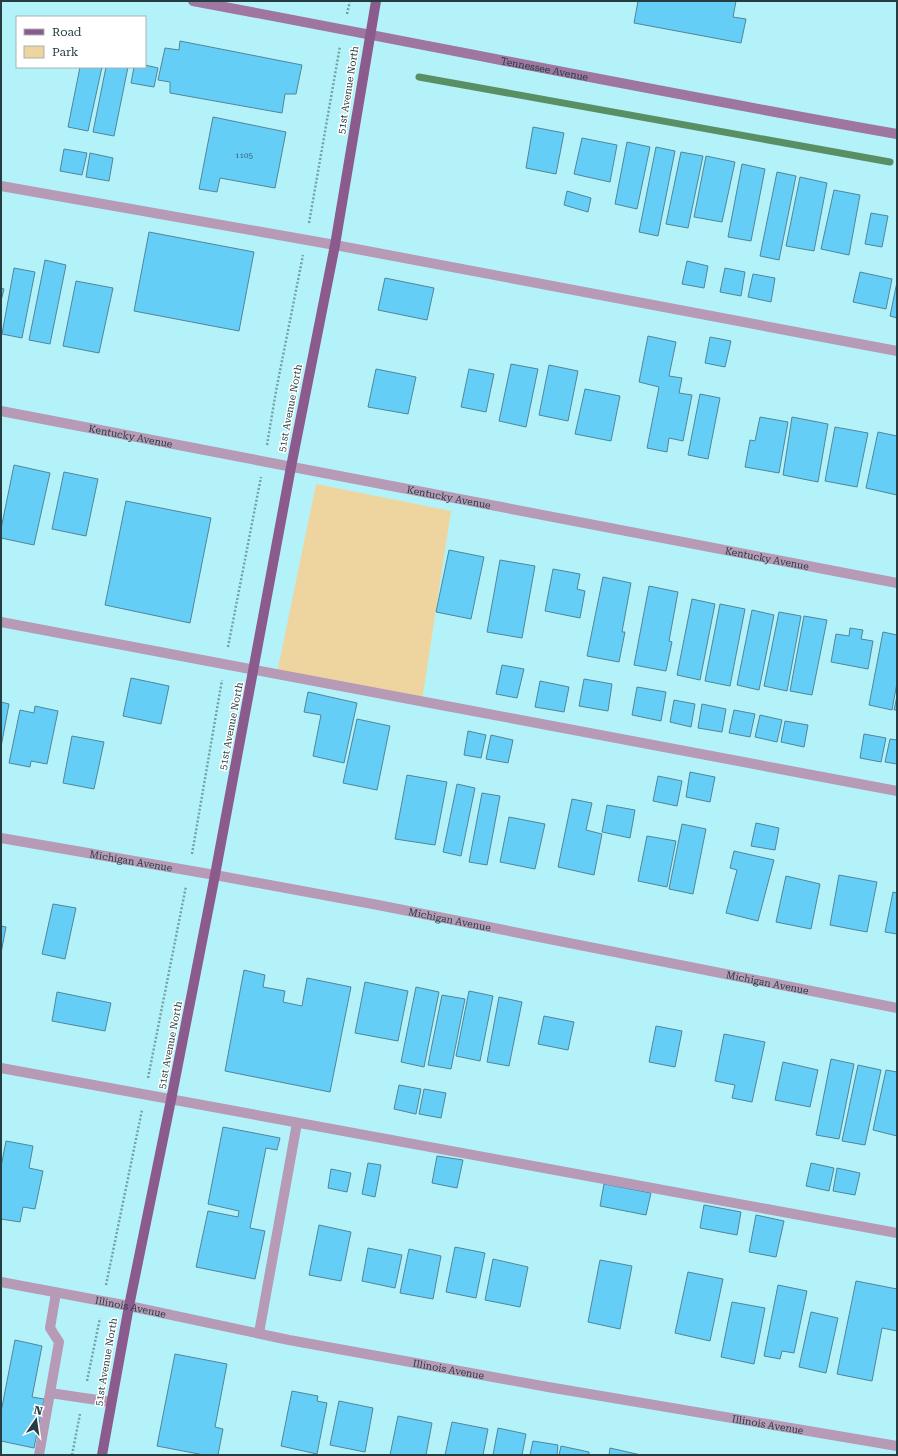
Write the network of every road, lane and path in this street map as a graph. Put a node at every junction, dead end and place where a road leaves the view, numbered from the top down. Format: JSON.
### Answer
{"nodes":[{"id":1,"x":193,"y":1,"type":"edge"},
{"id":2,"x":350,"y":1,"type":"edge"},
{"id":3,"x":376,"y":1,"type":"edge"},
{"id":4,"x":344,"y":29,"type":"junction"},
{"id":5,"x":370,"y":34,"type":"junction"},
{"id":6,"x":897,"y":134,"type":"edge"},
{"id":7,"x":1,"y":186,"type":"edge"},
{"id":8,"x":306,"y":240,"type":"junction"},
{"id":9,"x":335,"y":245,"type":"junction"},
{"id":10,"x":897,"y":351,"type":"edge"},
{"id":11,"x":1,"y":411,"type":"edge"},
{"id":12,"x":264,"y":462,"type":"junction"},
{"id":13,"x":291,"y":467,"type":"junction"},
{"id":14,"x":897,"y":583,"type":"edge"},
{"id":15,"x":1,"y":622,"type":"edge"},
{"id":16,"x":225,"y":663,"type":"junction"},
{"id":17,"x":254,"y":668,"type":"junction"},
{"id":18,"x":897,"y":791,"type":"edge"},
{"id":19,"x":1,"y":838,"type":"edge"},
{"id":20,"x":189,"y":870,"type":"junction"},
{"id":21,"x":215,"y":875,"type":"junction"},
{"id":22,"x":897,"y":1008,"type":"edge"},
{"id":23,"x":1,"y":1068,"type":"edge"},
{"id":24,"x":145,"y":1095,"type":"junction"},
{"id":25,"x":171,"y":1100,"type":"junction"},
{"id":26,"x":297,"y":1123,"type":"junction"},
{"id":27,"x":897,"y":1233,"type":"edge"},
{"id":28,"x":1,"y":1282,"type":"edge"},
{"id":29,"x":56,"y":1293,"type":"junction"},
{"id":30,"x":103,"y":1302,"type":"junction"},
{"id":31,"x":129,"y":1306,"type":"junction"},
{"id":32,"x":259,"y":1333,"type":"junction"},
{"id":33,"x":50,"y":1393,"type":"junction"},
{"id":34,"x":84,"y":1398,"type":"junction"},
{"id":35,"x":111,"y":1402,"type":"junction"},
{"id":36,"x":897,"y":1446,"type":"edge"},
{"id":37,"x":39,"y":1455,"type":"edge"},
{"id":38,"x":72,"y":1455,"type":"edge"},
{"id":39,"x":102,"y":1455,"type":"edge"}],
"edges":[{"from":1,"to":4,"type":"street","name":"Tennessee Avenue"},
{"from":2,"to":4,"type":"path"},
{"from":3,"to":5,"type":"main road","name":"51st Avenue North"},
{"from":4,"to":5,"type":"street","name":"Tennessee Avenue"},
{"from":4,"to":8,"type":"path"},
{"from":5,"to":6,"type":"street","name":"Tennessee Avenue"},
{"from":5,"to":9,"type":"main road","name":"51st Avenue North"},
{"from":7,"to":8,"type":"street"},
{"from":8,"to":9,"type":"street"},
{"from":8,"to":12,"type":"path"},
{"from":9,"to":10,"type":"street"},
{"from":9,"to":13,"type":"main road","name":"51st Avenue North"},
{"from":11,"to":12,"type":"street","name":"Kentucky Avenue"},
{"from":12,"to":13,"type":"street","name":"Kentucky Avenue"},
{"from":12,"to":16,"type":"path"},
{"from":13,"to":14,"type":"street","name":"Kentucky Avenue"},
{"from":13,"to":17,"type":"main road","name":"51st Avenue North"},
{"from":15,"to":16,"type":"street"},
{"from":16,"to":17,"type":"street"},
{"from":16,"to":20,"type":"path"},
{"from":17,"to":18,"type":"street"},
{"from":17,"to":21,"type":"main road","name":"51st Avenue North"},
{"from":19,"to":20,"type":"street","name":"Michigan Avenue"},
{"from":20,"to":21,"type":"street","name":"Michigan Avenue"},
{"from":20,"to":24,"type":"path"},
{"from":21,"to":22,"type":"street","name":"Michigan Avenue"},
{"from":21,"to":25,"type":"main road","name":"51st Avenue North"},
{"from":23,"to":24,"type":"street"},
{"from":24,"to":25,"type":"street"},
{"from":24,"to":30,"type":"path"},
{"from":25,"to":26,"type":"street"},
{"from":25,"to":31,"type":"main road","name":"51st Avenue North"},
{"from":26,"to":27,"type":"street"},
{"from":26,"to":32,"type":"street"},
{"from":28,"to":29,"type":"street","name":"Illinois Avenue"},
{"from":29,"to":30,"type":"street","name":"Illinois Avenue"},
{"from":29,"to":33,"type":"street"},
{"from":30,"to":31,"type":"street","name":"Illinois Avenue"},
{"from":30,"to":34,"type":"path"},
{"from":31,"to":32,"type":"street","name":"Illinois Avenue"},
{"from":31,"to":35,"type":"main road","name":"51st Avenue North"},
{"from":32,"to":36,"type":"street","name":"Illinois Avenue"},
{"from":33,"to":34,"type":"street"},
{"from":33,"to":37,"type":"street"},
{"from":34,"to":35,"type":"street"},
{"from":34,"to":38,"type":"path"},
{"from":35,"to":39,"type":"main road","name":"51st Avenue North"}]}
